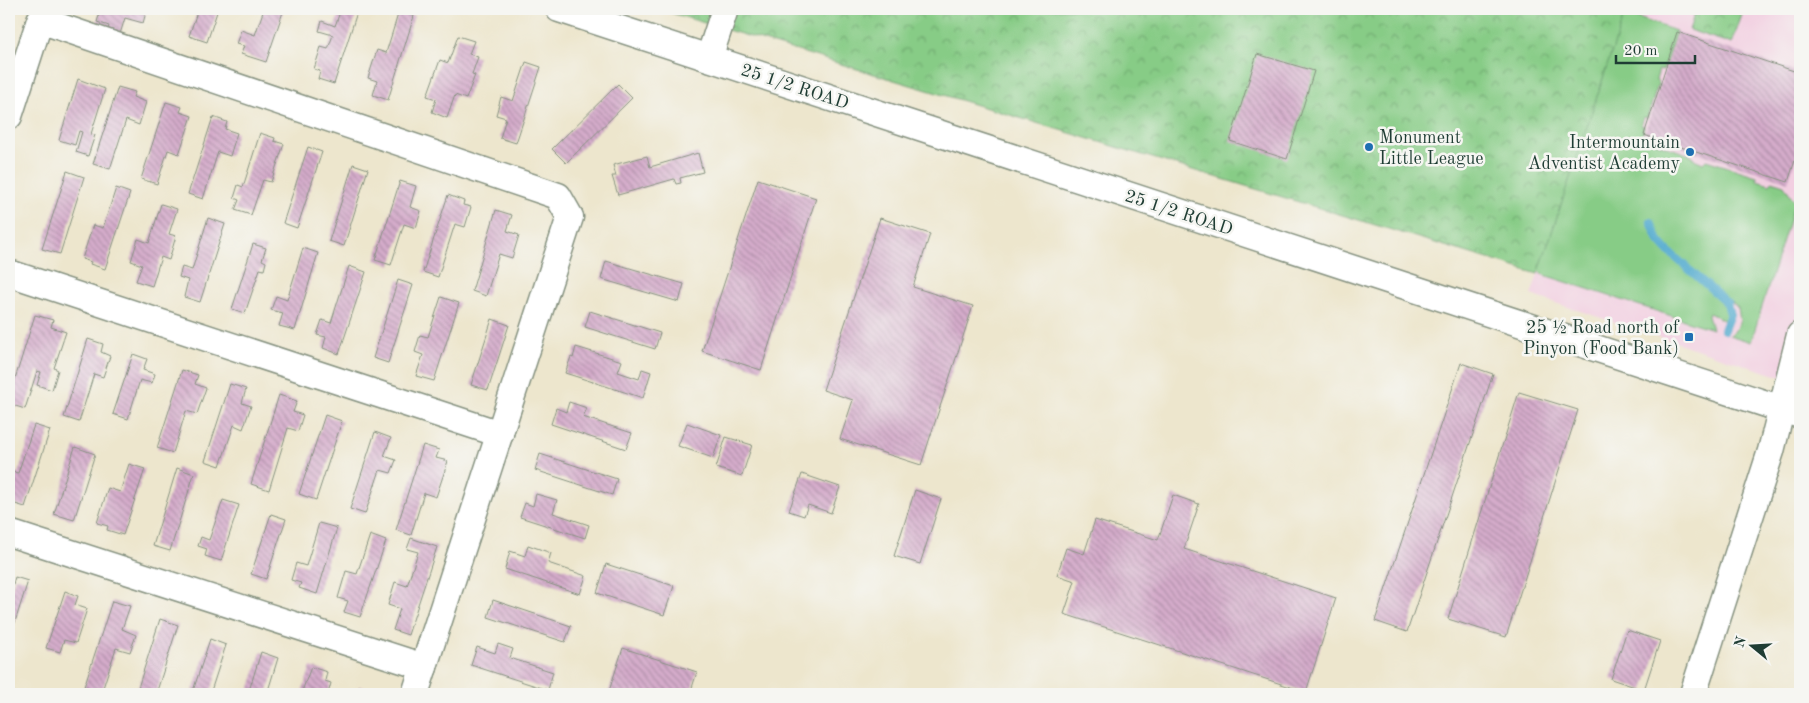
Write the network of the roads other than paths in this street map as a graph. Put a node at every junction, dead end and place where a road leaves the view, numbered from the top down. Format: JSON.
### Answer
{"nodes":[{"id":1,"x":559,"y":9,"type":"edge"},
{"id":2,"x":724,"y":9,"type":"edge"},
{"id":3,"x":53,"y":16,"type":"edge"},
{"id":4,"x":709,"y":58,"type":"junction"},
{"id":5,"x":9,"y":116,"type":"edge"},
{"id":6,"x":9,"y":273,"type":"edge"},
{"id":7,"x":1800,"y":335,"type":"edge"},
{"id":8,"x":1791,"y":412,"type":"edge"},
{"id":9,"x":500,"y":434,"type":"junction"},
{"id":10,"x":9,"y":533,"type":"edge"},
{"id":11,"x":424,"y":667,"type":"junction"},
{"id":12,"x":415,"y":694,"type":"edge"},
{"id":13,"x":1693,"y":694,"type":"edge"}],
"edges":[{"from":1,"to":4,"type":"street","name":"25 1/2 ROAD"},
{"from":2,"to":4,"type":"street"},
{"from":3,"to":5,"type":"street"},
{"from":3,"to":9,"type":"street"},
{"from":4,"to":8,"type":"street","name":"25 1/2 ROAD"},
{"from":6,"to":9,"type":"street"},
{"from":7,"to":8,"type":"street"},
{"from":8,"to":13,"type":"street"},
{"from":9,"to":11,"type":"street"},
{"from":10,"to":11,"type":"street"},
{"from":11,"to":12,"type":"street"}]}
